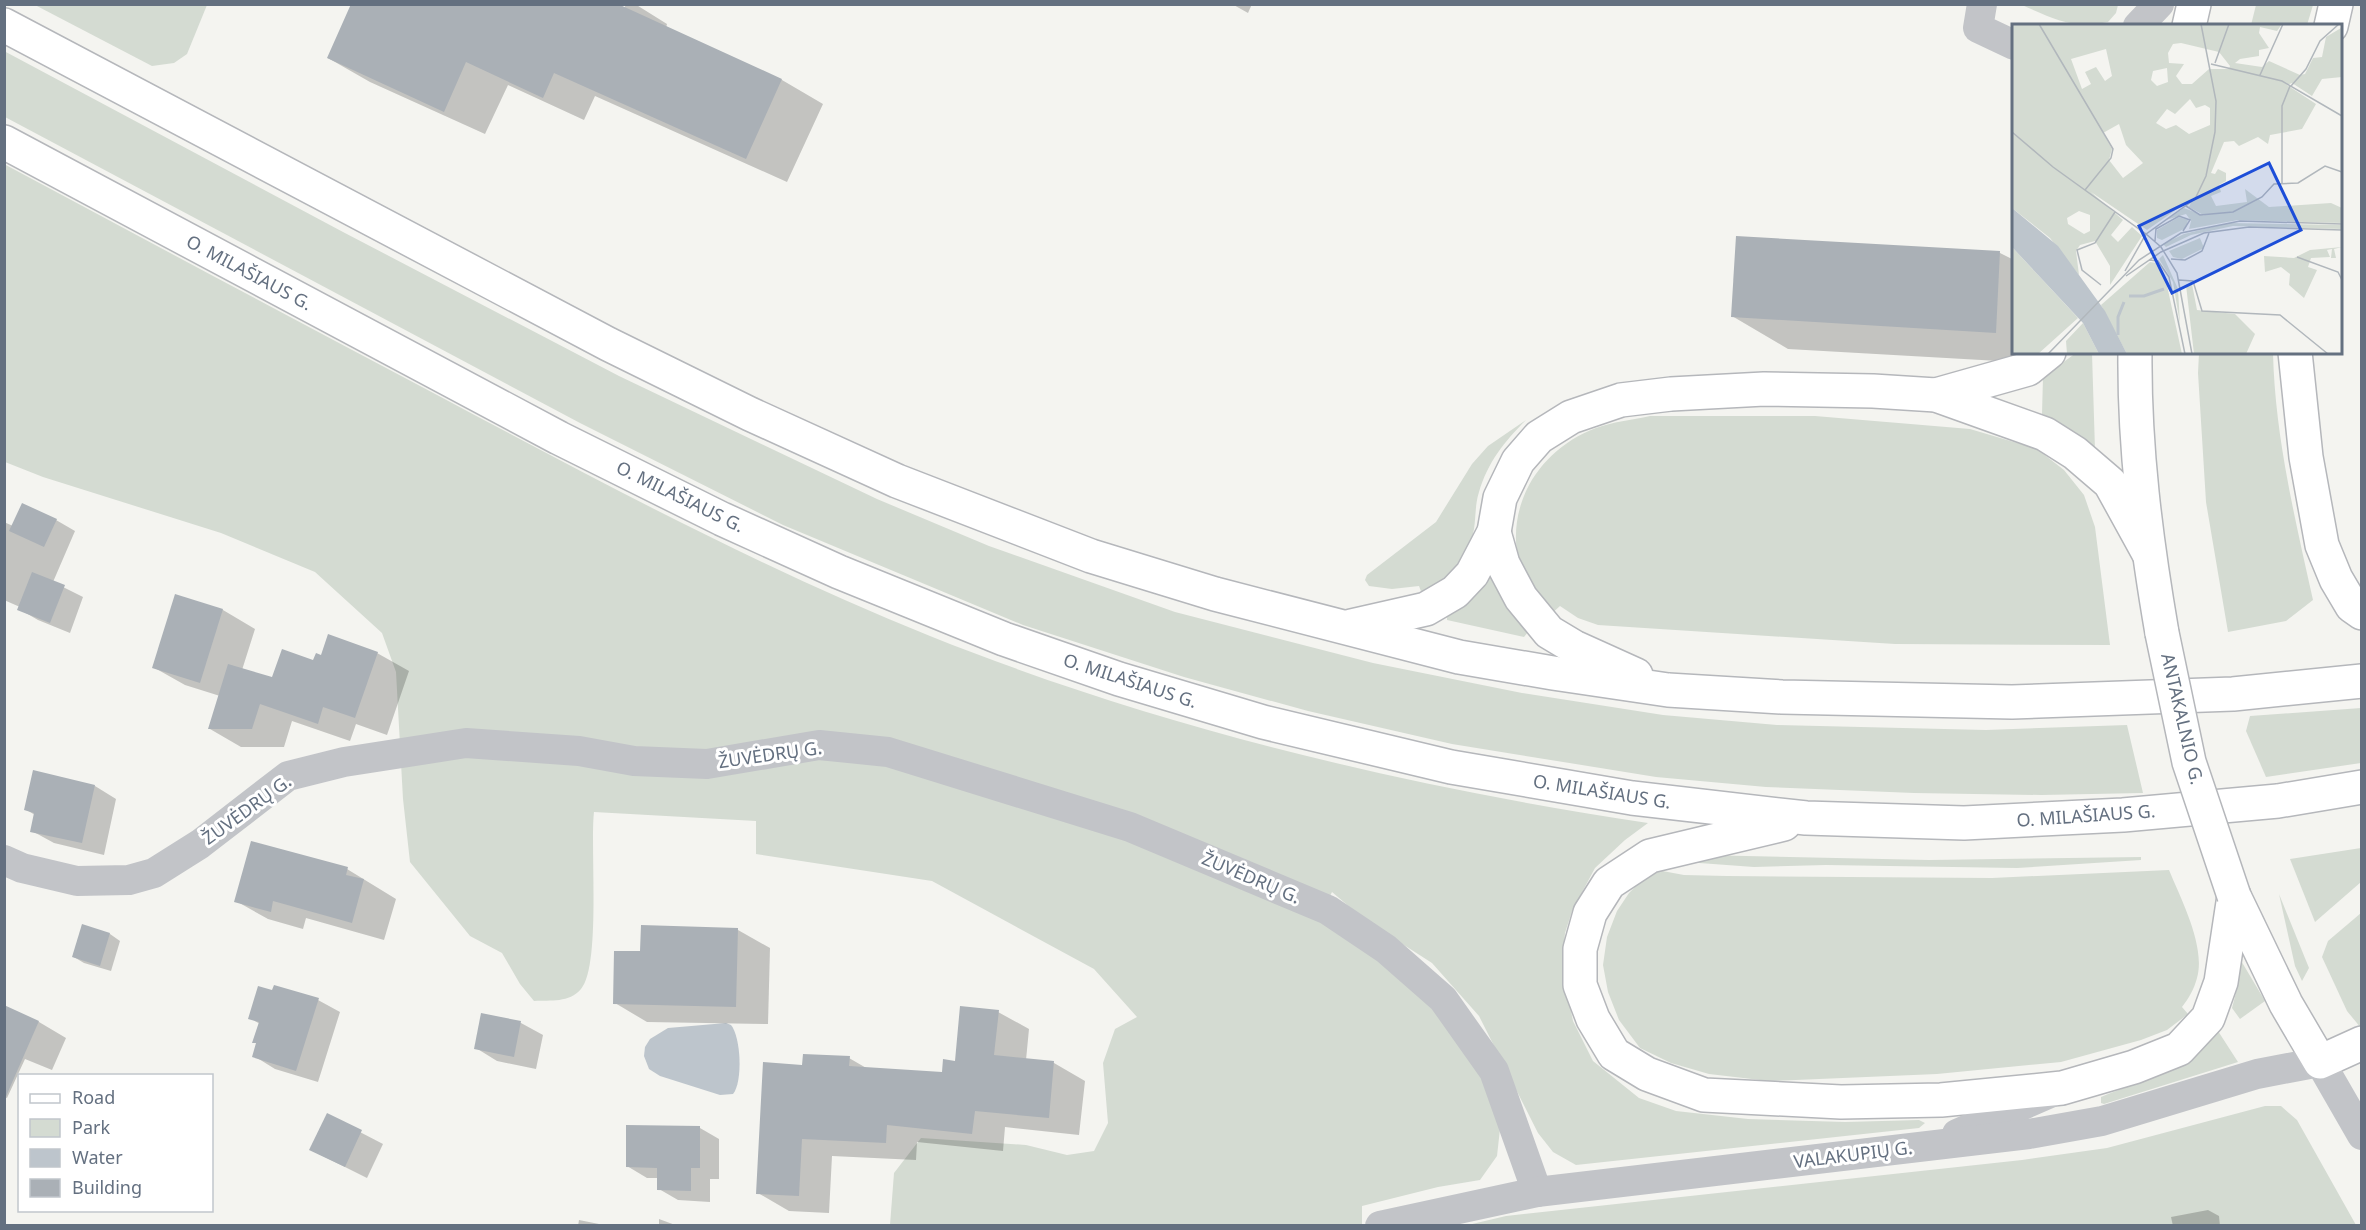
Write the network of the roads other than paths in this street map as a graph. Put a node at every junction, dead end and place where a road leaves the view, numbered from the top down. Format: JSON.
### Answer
{"nodes":[{"id":1,"x":1982,"y":4,"type":"edge"},
{"id":2,"x":2159,"y":4,"type":"edge"},
{"id":3,"x":2194,"y":4,"type":"edge"},
{"id":4,"x":2336,"y":4,"type":"edge"},
{"id":5,"x":4,"y":24,"type":"edge"},
{"id":6,"x":2140,"y":24,"type":"edge"},
{"id":7,"x":2189,"y":24,"type":"edge"},
{"id":8,"x":2331,"y":24,"type":"edge"},
{"id":9,"x":2012,"y":45,"type":"edge"},
{"id":10,"x":4,"y":142,"type":"edge"},
{"id":11,"x":2047,"y":354,"type":"edge"},
{"id":12,"x":2135,"y":354,"type":"edge"},
{"id":13,"x":2295,"y":354,"type":"edge"},
{"id":14,"x":1936,"y":395,"type":"junction"},
{"id":15,"x":1494,"y":532,"type":"junction"},
{"id":16,"x":2148,"y":552,"type":"junction"},
{"id":17,"x":2361,"y":613,"type":"edge"},
{"id":18,"x":1347,"y":627,"type":"junction"},
{"id":19,"x":2361,"y":681,"type":"edge"},
{"id":20,"x":1668,"y":690,"type":"junction"},
{"id":21,"x":2361,"y":787,"type":"edge"},
{"id":22,"x":1806,"y":818,"type":"junction"},
{"id":23,"x":4,"y":860,"type":"edge"},
{"id":24,"x":2234,"y":896,"type":"junction"},
{"id":25,"x":2361,"y":1043,"type":"edge"},
{"id":26,"x":2320,"y":1062,"type":"junction"},
{"id":27,"x":2062,"y":1088,"type":"junction"},
{"id":28,"x":2361,"y":1135,"type":"edge"},
{"id":29,"x":1927,"y":1147,"type":"junction"},
{"id":30,"x":1537,"y":1192,"type":"junction"},
{"id":31,"x":1380,"y":1226,"type":"edge"}],
"edges":[{"from":1,"to":9,"type":"street"},
{"from":2,"to":6,"type":"street"},
{"from":3,"to":7,"type":"main road"},
{"from":4,"to":8,"type":"main road"},
{"from":5,"to":18,"type":"main road"},
{"from":10,"to":22,"type":"main road","name":"O. MILAŠIAUS G."},
{"from":11,"to":14,"type":"main road"},
{"from":12,"to":16,"type":"main road","name":"ANTAKALNIO G."},
{"from":13,"to":17,"type":"main road"},
{"from":14,"to":15,"type":"main road"},
{"from":14,"to":16,"type":"main road"},
{"from":15,"to":18,"type":"main road"},
{"from":15,"to":20,"type":"main road"},
{"from":16,"to":24,"type":"main road","name":"ANTAKALNIO G.","bridge":true},
{"from":18,"to":20,"type":"main road"},
{"from":19,"to":20,"type":"main road"},
{"from":21,"to":22,"type":"main road","name":"O. MILAŠIAUS G."},
{"from":22,"to":27,"type":"main road"},
{"from":23,"to":30,"type":"street","name":"ŽUVĖDRŲ G."},
{"from":24,"to":26,"type":"main road","name":"ANTAKALNIO G."},
{"from":24,"to":27,"type":"main road"},
{"from":25,"to":26,"type":"main road"},
{"from":26,"to":28,"type":"street"},
{"from":26,"to":29,"type":"street","name":"VALAKUPIŲ G."},
{"from":27,"to":29,"type":"street"},
{"from":29,"to":30,"type":"street","name":"VALAKUPIŲ G."},
{"from":30,"to":31,"type":"street","name":"VALAKUPIŲ G."}]}
